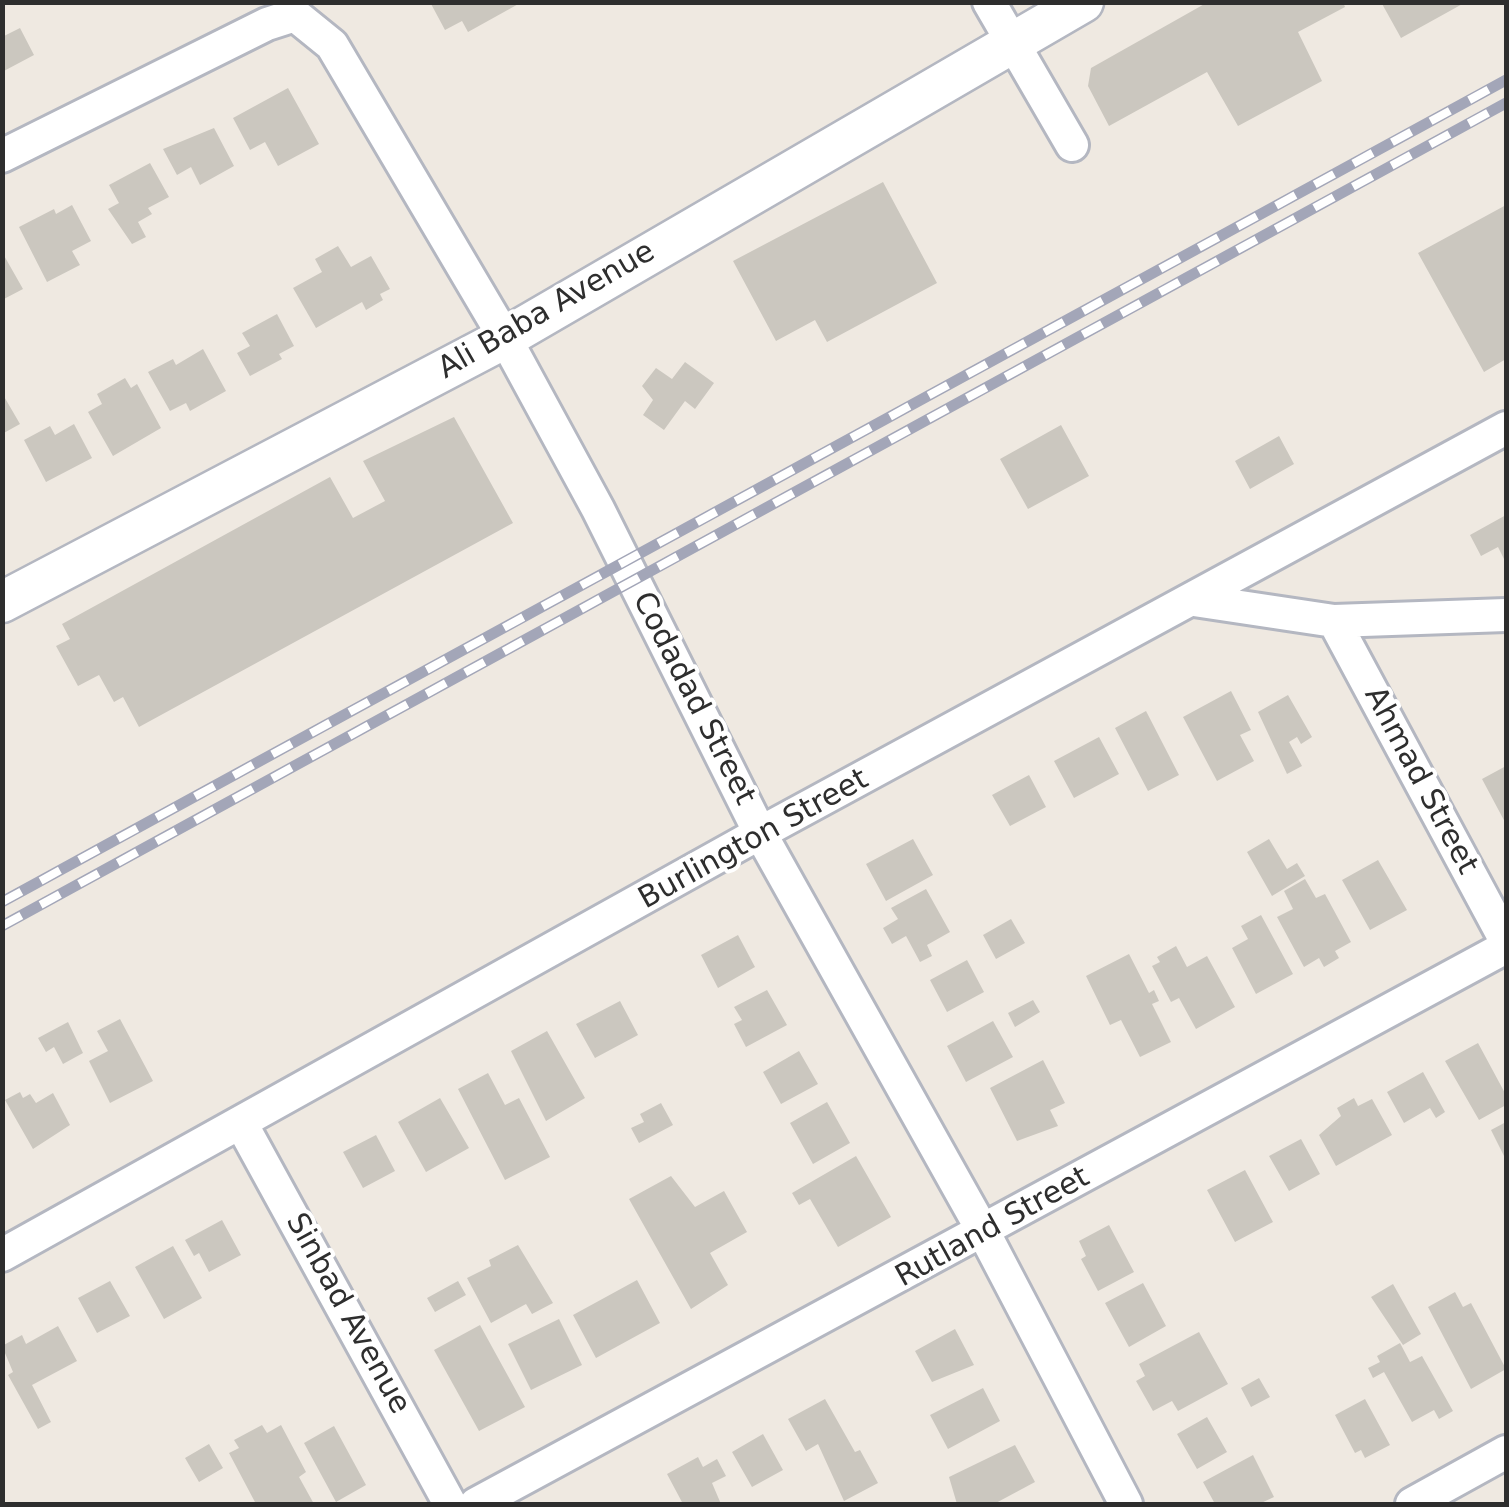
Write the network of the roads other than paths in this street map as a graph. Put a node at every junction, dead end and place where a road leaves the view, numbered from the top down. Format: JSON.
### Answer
{"nodes":[{"id":1,"x":990,"y":2,"type":"edge"},
{"id":2,"x":1083,"y":2,"type":"edge"},
{"id":3,"x":1011,"y":41,"type":"junction"},
{"id":4,"x":1072,"y":145,"type":"dead end"},
{"id":5,"x":2,"y":156,"type":"edge"},
{"id":6,"x":505,"y":338,"type":"junction"},
{"id":7,"x":1506,"y":428,"type":"edge"},
{"id":8,"x":1194,"y":600,"type":"junction"},
{"id":9,"x":2,"y":602,"type":"edge"},
{"id":10,"x":1506,"y":615,"type":"edge"},
{"id":11,"x":1334,"y":621,"type":"junction"},
{"id":12,"x":760,"y":833,"type":"junction"},
{"id":13,"x":1506,"y":944,"type":"edge"},
{"id":14,"x":242,"y":1125,"type":"junction"},
{"id":15,"x":984,"y":1233,"type":"junction"},
{"id":16,"x":2,"y":1255,"type":"edge"},
{"id":17,"x":1506,"y":1452,"type":"edge"},
{"id":18,"x":450,"y":1504,"type":"edge"},
{"id":19,"x":476,"y":1504,"type":"edge"},
{"id":20,"x":1126,"y":1504,"type":"edge"},
{"id":21,"x":1412,"y":1504,"type":"edge"}],
"edges":[{"from":1,"to":3,"type":"street"},
{"from":2,"to":3,"type":"street","name":"Ali Baba Avenue"},
{"from":3,"to":4,"type":"street"},
{"from":3,"to":6,"type":"street","name":"Ali Baba Avenue"},
{"from":5,"to":6,"type":"street","name":"Codadad Street"},
{"from":6,"to":9,"type":"street","name":"Ali Baba Avenue"},
{"from":6,"to":12,"type":"street","name":"Codadad Street"},
{"from":7,"to":8,"type":"street","name":"Burlington Street"},
{"from":8,"to":11,"type":"street"},
{"from":8,"to":12,"type":"street","name":"Burlington Street"},
{"from":10,"to":11,"type":"street"},
{"from":11,"to":13,"type":"street","name":"Ahmad Street"},
{"from":12,"to":14,"type":"street","name":"Burlington Street"},
{"from":12,"to":15,"type":"street","name":"Codadad Street"},
{"from":13,"to":15,"type":"street","name":"Rutland Street"},
{"from":14,"to":16,"type":"street","name":"Burlington Street"},
{"from":14,"to":18,"type":"street","name":"Sinbad Avenue"},
{"from":15,"to":19,"type":"street","name":"Rutland Street"},
{"from":15,"to":20,"type":"street","name":"Codadad Street"},
{"from":17,"to":21,"type":"street"}]}
